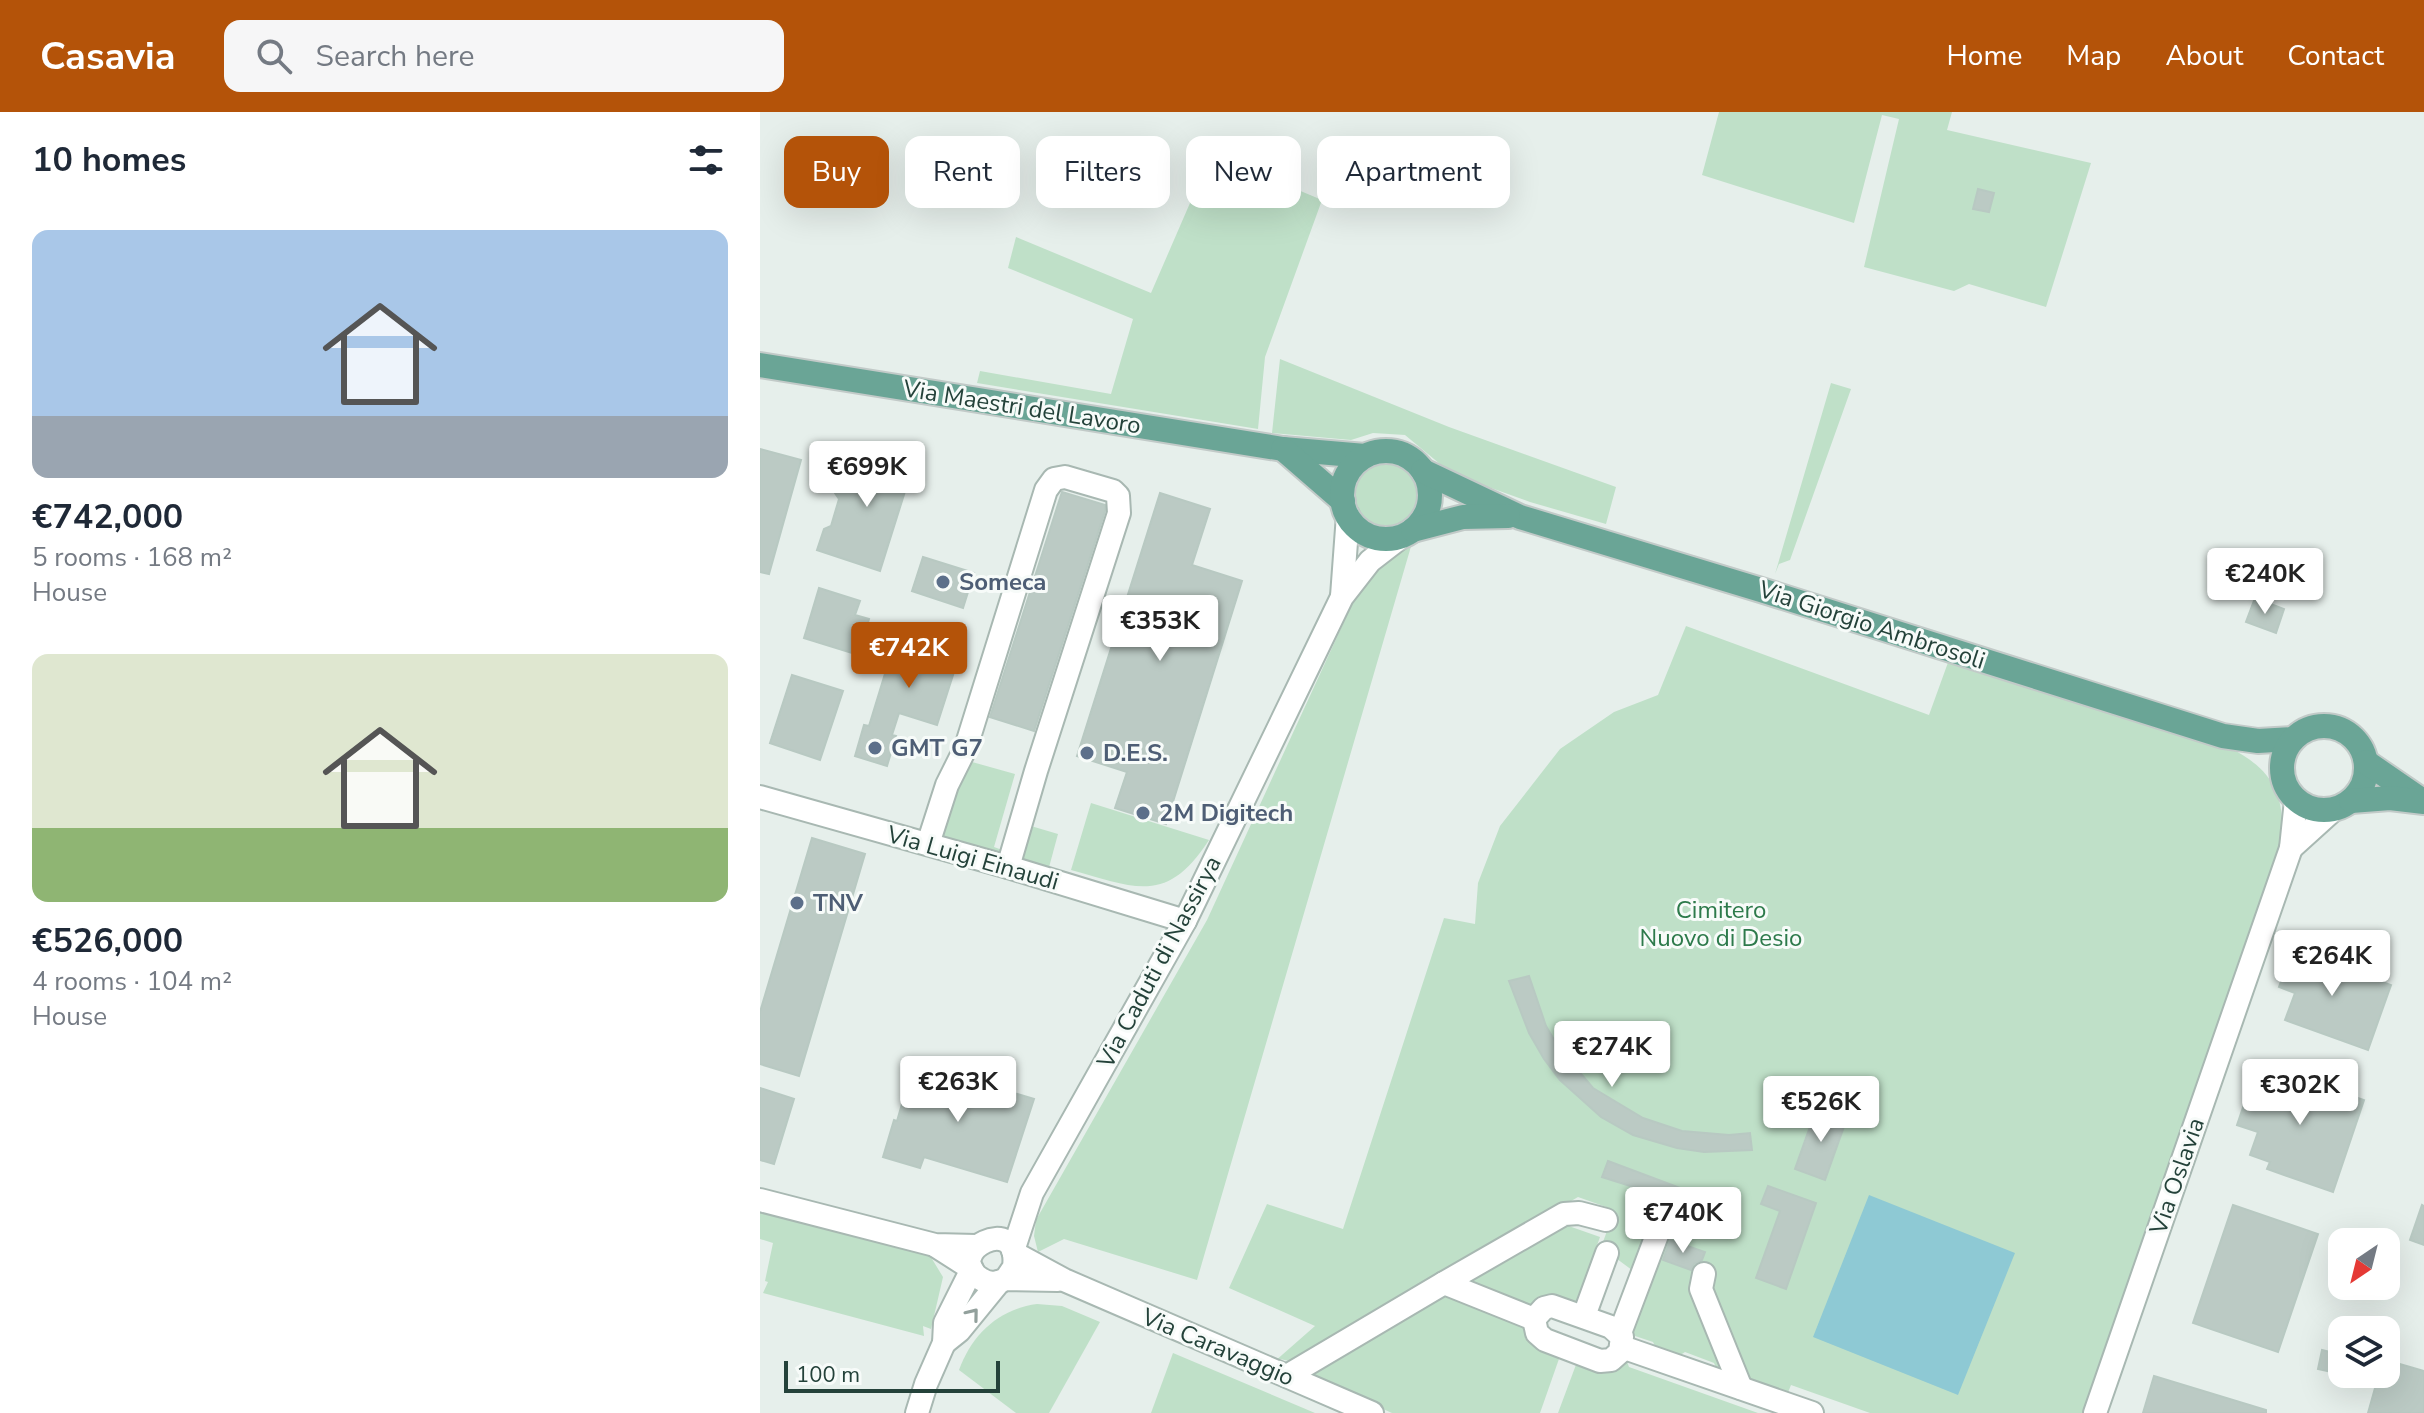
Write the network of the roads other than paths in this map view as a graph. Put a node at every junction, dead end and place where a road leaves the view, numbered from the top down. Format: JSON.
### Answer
{"nodes":[{"id":1,"x":760,"y":365,"type":"edge"},
{"id":2,"x":1283,"y":449,"type":"junction"},
{"id":3,"x":1365,"y":456,"type":"junction"},
{"id":4,"x":1423,"y":471,"type":"junction"},
{"id":5,"x":1345,"y":508,"type":"junction"},
{"id":6,"x":1520,"y":517,"type":"junction"},
{"id":7,"x":1409,"y":532,"type":"junction"},
{"id":8,"x":1342,"y":597,"type":"junction"},
{"id":9,"x":2223,"y":736,"type":"junction"},
{"id":10,"x":2293,"y":739,"type":"junction"},
{"id":11,"x":2366,"y":762,"type":"junction"},
{"id":12,"x":2283,"y":778,"type":"junction"},
{"id":13,"x":2296,"y":800,"type":"junction"},
{"id":14,"x":2424,"y":801,"type":"edge"},
{"id":15,"x":761,"y":802,"type":"edge"},
{"id":16,"x":2342,"y":805,"type":"junction"},
{"id":17,"x":928,"y":844,"type":"junction"},
{"id":18,"x":2291,"y":848,"type":"junction"},
{"id":19,"x":1008,"y":867,"type":"junction"},
{"id":20,"x":1185,"y":921,"type":"junction"},
{"id":21,"x":1032,"y":1193,"type":"junction"},
{"id":22,"x":760,"y":1200,"type":"edge"},
{"id":23,"x":1606,"y":1220,"type":"dead end"},
{"id":24,"x":1660,"y":1227,"type":"dead end"},
{"id":25,"x":983,"y":1242,"type":"junction"},
{"id":26,"x":935,"y":1245,"type":"junction"},
{"id":27,"x":1013,"y":1252,"type":"junction"},
{"id":28,"x":1607,"y":1253,"type":"dead end"},
{"id":29,"x":972,"y":1269,"type":"junction"},
{"id":30,"x":1704,"y":1274,"type":"dead end"},
{"id":31,"x":1003,"y":1280,"type":"junction"},
{"id":32,"x":1064,"y":1280,"type":"junction"},
{"id":33,"x":1444,"y":1283,"type":"junction"},
{"id":34,"x":1584,"y":1316,"type":"junction"},
{"id":35,"x":1534,"y":1319,"type":"junction"},
{"id":36,"x":1621,"y":1340,"type":"junction"},
{"id":37,"x":944,"y":1343,"type":"junction"},
{"id":38,"x":1287,"y":1376,"type":"junction"},
{"id":39,"x":1741,"y":1388,"type":"junction"},
{"id":40,"x":917,"y":1413,"type":"edge"},
{"id":41,"x":1372,"y":1413,"type":"edge"},
{"id":42,"x":1812,"y":1413,"type":"edge"},
{"id":43,"x":2095,"y":1413,"type":"edge"}],
"edges":[{"from":1,"to":2,"type":"main road","name":"Via Maestri del Lavoro"},
{"from":2,"to":3,"type":"main road","name":"Via Maestri del Lavoro"},
{"from":2,"to":5,"type":"main road"},
{"from":3,"to":4,"type":"main road"},
{"from":3,"to":5,"type":"main road"},
{"from":4,"to":6,"type":"main road","name":"Via Giorgio Ambrosoli"},
{"from":4,"to":7,"type":"main road"},
{"from":5,"to":7,"type":"main road"},
{"from":5,"to":8,"type":"street","name":"Via Caduti di Nassirya"},
{"from":6,"to":7,"type":"main road","name":"Via Giorgio Ambrosoli"},
{"from":6,"to":9,"type":"main road","name":"Via Giorgio Ambrosoli"},
{"from":7,"to":8,"type":"street","name":"Via Caduti di Nassirya"},
{"from":8,"to":20,"type":"street","name":"Via Caduti di Nassirya"},
{"from":9,"to":10,"type":"main road","name":"Via Giorgio Ambrosoli"},
{"from":9,"to":12,"type":"main road","name":"Via Giorgio Ambrosoli"},
{"from":10,"to":11,"type":"main road"},
{"from":10,"to":12,"type":"main road"},
{"from":11,"to":14,"type":"main road"},
{"from":11,"to":16,"type":"main road"},
{"from":12,"to":13,"type":"main road"},
{"from":13,"to":16,"type":"main road"},
{"from":13,"to":18,"type":"street","name":"Via Oslavia"},
{"from":14,"to":16,"type":"main road"},
{"from":15,"to":17,"type":"street","name":"Via Luigi Einaudi"},
{"from":16,"to":18,"type":"street","name":"Via Oslavia"},
{"from":17,"to":19,"type":"street","name":"Via Luigi Einaudi"},
{"from":17,"to":19,"type":"street"},
{"from":18,"to":43,"type":"street","name":"Via Oslavia"},
{"from":19,"to":20,"type":"street","name":"Via Luigi Einaudi"},
{"from":20,"to":21,"type":"street","name":"Via Caduti di Nassirya"},
{"from":21,"to":25,"type":"street","name":"Via Caduti di Nassirya"},
{"from":21,"to":27,"type":"street","name":"Via Caduti di Nassirya"},
{"from":22,"to":26,"type":"street"},
{"from":23,"to":33,"type":"street"},
{"from":24,"to":36,"type":"street"},
{"from":25,"to":26,"type":"street"},
{"from":25,"to":27,"type":"street"},
{"from":25,"to":29,"type":"street"},
{"from":26,"to":29,"type":"street"},
{"from":27,"to":31,"type":"street"},
{"from":27,"to":32,"type":"street","name":"Via Caravaggio"},
{"from":28,"to":34,"type":"street"},
{"from":29,"to":31,"type":"street"},
{"from":29,"to":37,"type":"street"},
{"from":30,"to":39,"type":"street"},
{"from":31,"to":32,"type":"street","name":"Via Caravaggio"},
{"from":37,"to":31,"type":"street","one_way":true},
{"from":32,"to":38,"type":"street","name":"Via Caravaggio"},
{"from":33,"to":35,"type":"street"},
{"from":33,"to":38,"type":"street"},
{"from":34,"to":35,"type":"street"},
{"from":34,"to":36,"type":"street"},
{"from":35,"to":36,"type":"street"},
{"from":36,"to":39,"type":"street"},
{"from":37,"to":40,"type":"street"},
{"from":38,"to":41,"type":"street","name":"Via Caravaggio"},
{"from":39,"to":42,"type":"street"}]}
